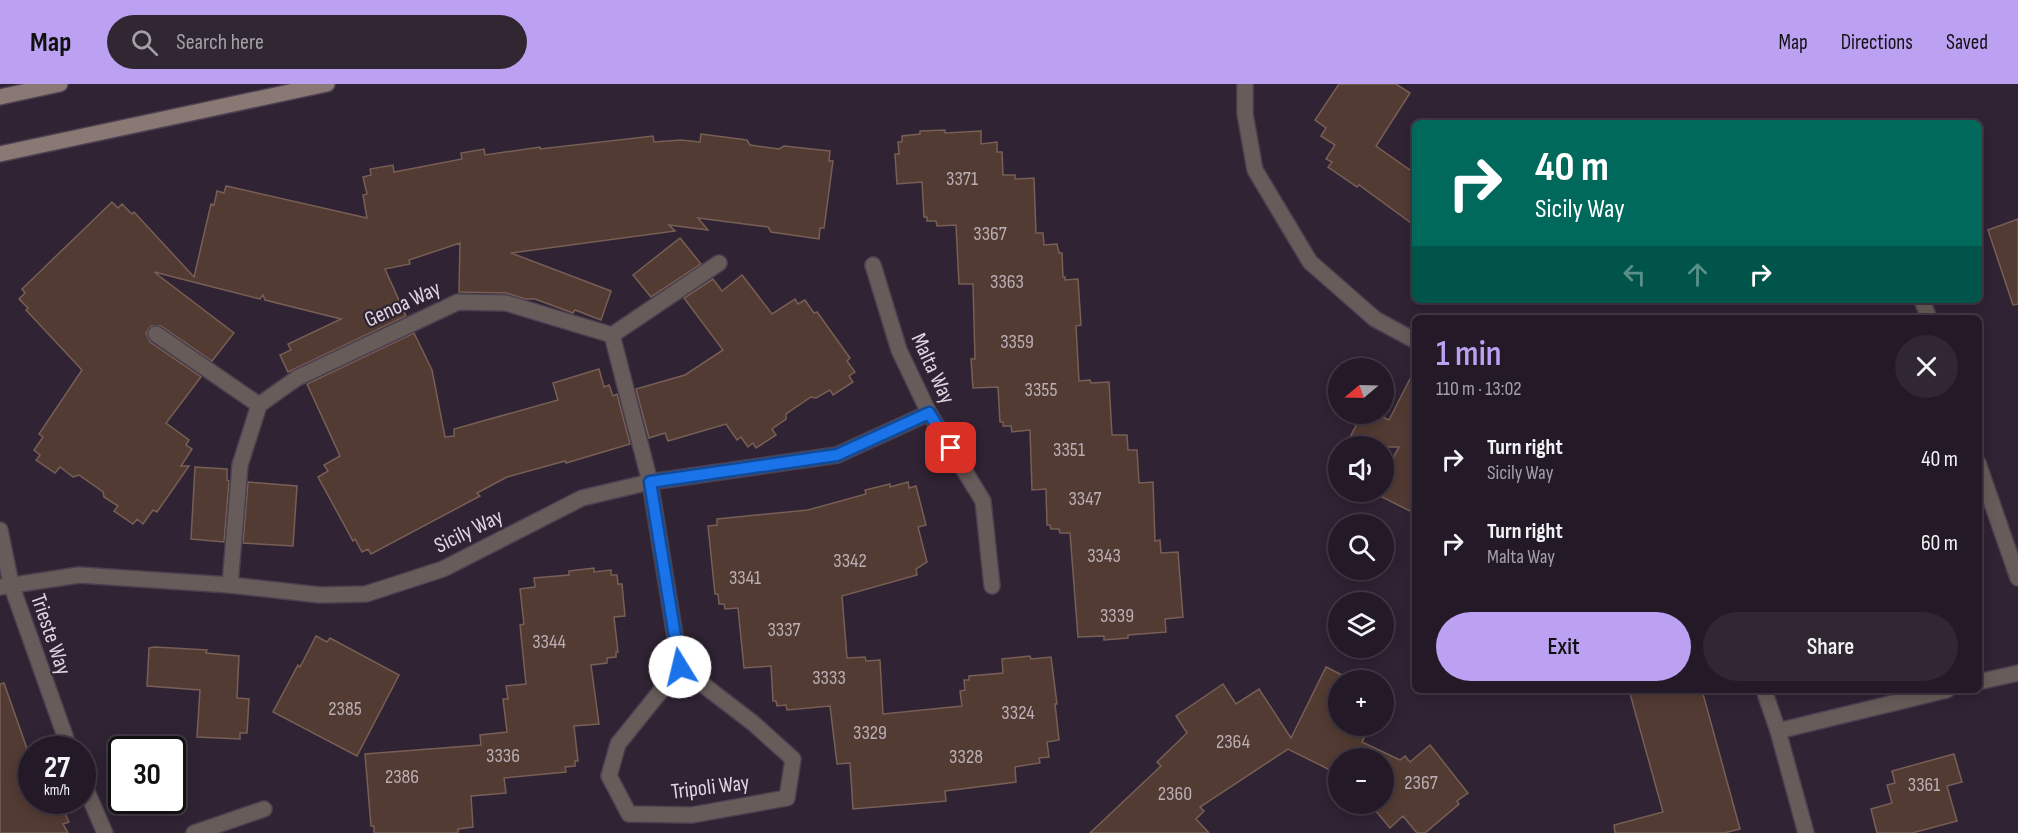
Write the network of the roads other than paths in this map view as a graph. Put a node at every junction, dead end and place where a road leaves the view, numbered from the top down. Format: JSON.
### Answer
{"nodes":[{"id":1,"x":60,"y":84,"type":"edge"},
{"id":2,"x":327,"y":84,"type":"edge"},
{"id":3,"x":1245,"y":84,"type":"edge"},
{"id":4,"x":0,"y":98,"type":"edge"},
{"id":5,"x":0,"y":154,"type":"edge"},
{"id":6,"x":719,"y":263,"type":"dead end"},
{"id":7,"x":873,"y":265,"type":"dead end"},
{"id":8,"x":156,"y":334,"type":"dead end"},
{"id":9,"x":612,"y":335,"type":"junction"},
{"id":10,"x":1412,"y":339,"type":"edge"},
{"id":11,"x":259,"y":405,"type":"junction"},
{"id":12,"x":929,"y":413,"type":"junction"},
{"id":13,"x":1982,"y":474,"type":"edge"},
{"id":14,"x":650,"y":482,"type":"junction"},
{"id":15,"x":0,"y":530,"type":"edge"},
{"id":16,"x":2018,"y":578,"type":"edge"},
{"id":17,"x":6,"y":585,"type":"edge"},
{"id":18,"x":230,"y":585,"type":"junction"},
{"id":19,"x":992,"y":586,"type":"dead end"},
{"id":20,"x":680,"y":667,"type":"junction"},
{"id":21,"x":2018,"y":673,"type":"edge"},
{"id":22,"x":1982,"y":681,"type":"edge"},
{"id":23,"x":1765,"y":693,"type":"edge"},
{"id":24,"x":1935,"y":693,"type":"edge"},
{"id":25,"x":1778,"y":731,"type":"junction"},
{"id":26,"x":65,"y":736,"type":"edge"},
{"id":27,"x":264,"y":809,"type":"dead end"},
{"id":28,"x":96,"y":812,"type":"edge"},
{"id":29,"x":105,"y":833,"type":"edge"},
{"id":30,"x":194,"y":833,"type":"edge"},
{"id":31,"x":1806,"y":833,"type":"edge"}],
"edges":[{"from":1,"to":4,"type":"main road"},
{"from":2,"to":5,"type":"main road"},
{"from":3,"to":10,"type":"street"},
{"from":6,"to":9,"type":"street"},
{"from":7,"to":12,"type":"street","name":"Malta Way"},
{"from":8,"to":11,"type":"street"},
{"from":9,"to":11,"type":"street","name":"Genoa Way"},
{"from":9,"to":14,"type":"street"},
{"from":11,"to":18,"type":"street"},
{"from":12,"to":14,"type":"street","name":"Sicily Way"},
{"from":12,"to":19,"type":"street","name":"Malta Way"},
{"from":13,"to":16,"type":"street"},
{"from":14,"to":18,"type":"street","name":"Sicily Way"},
{"from":14,"to":20,"type":"street"},
{"from":15,"to":17,"type":"street","name":"Trieste Way"},
{"from":17,"to":18,"type":"street","name":"Sicily Way"},
{"from":17,"to":26,"type":"street","name":"Trieste Way"},
{"from":20,"to":20,"type":"street","name":"Tripoli Way"},
{"from":21,"to":22,"type":"street"},
{"from":23,"to":25,"type":"street"},
{"from":24,"to":25,"type":"street"},
{"from":25,"to":31,"type":"street"},
{"from":27,"to":30,"type":"street"},
{"from":28,"to":29,"type":"street"}]}
